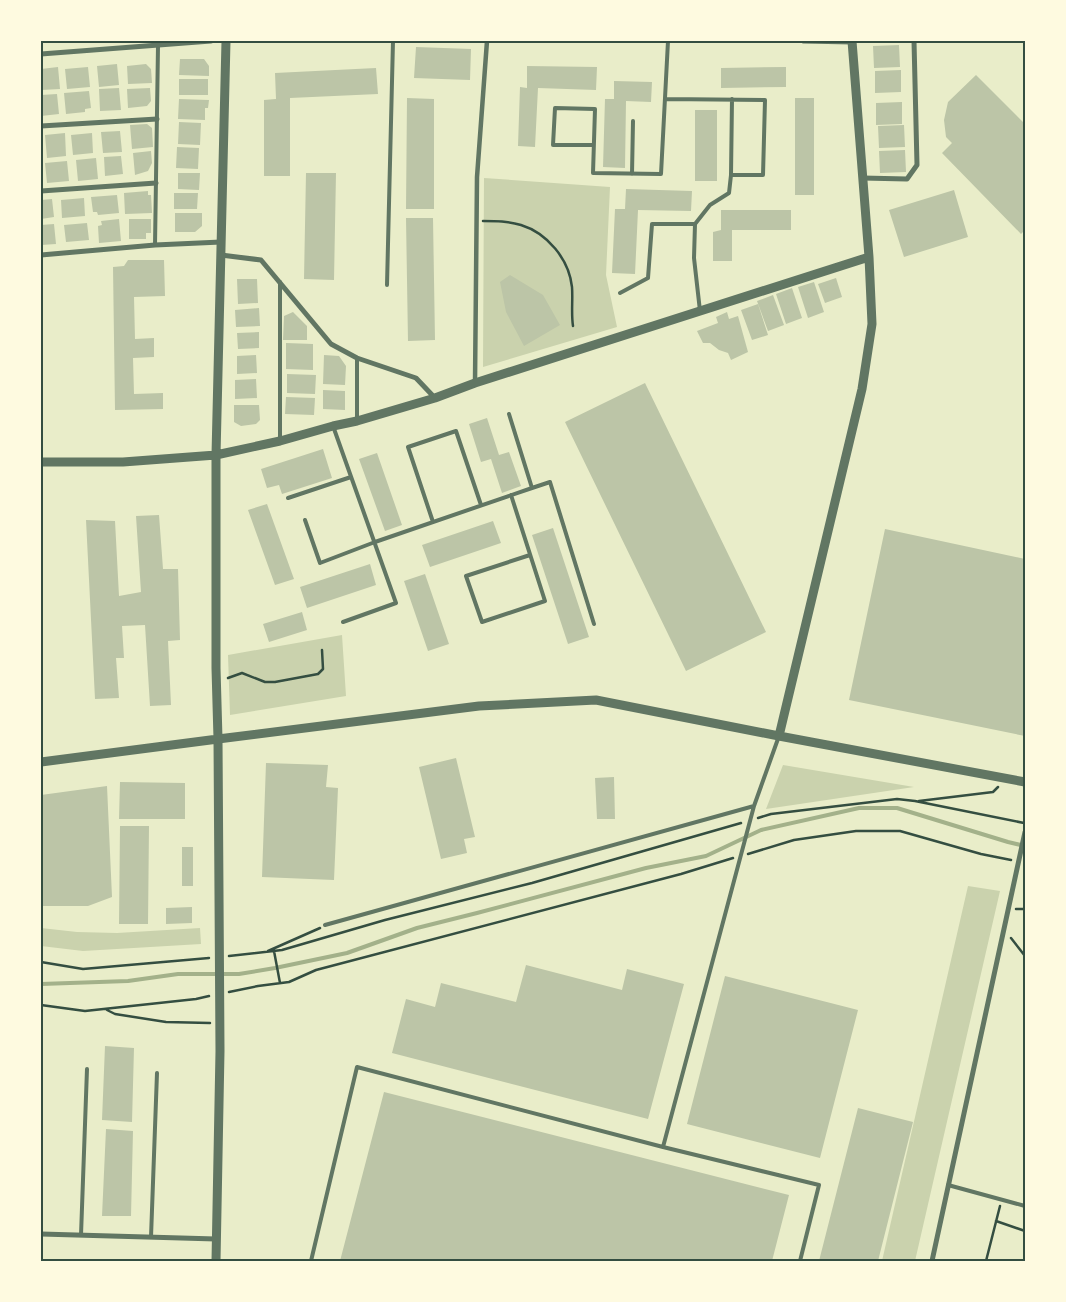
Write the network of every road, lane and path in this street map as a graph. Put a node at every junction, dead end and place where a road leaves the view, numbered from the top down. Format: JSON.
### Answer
{"nodes":[{"id":1,"x":211,"y":41,"type":"edge"},
{"id":2,"x":226,"y":41,"type":"edge"},
{"id":3,"x":393,"y":41,"type":"edge"},
{"id":4,"x":487,"y":41,"type":"edge"},
{"id":5,"x":668,"y":41,"type":"edge"},
{"id":6,"x":802,"y":41,"type":"edge"},
{"id":7,"x":914,"y":41,"type":"edge"},
{"id":8,"x":852,"y":42,"type":"edge"},
{"id":9,"x":158,"y":43,"type":"edge"},
{"id":10,"x":41,"y":54,"type":"edge"},
{"id":11,"x":665,"y":99,"type":"junction"},
{"id":12,"x":732,"y":99,"type":"junction"},
{"id":13,"x":157,"y":119,"type":"junction"},
{"id":14,"x":633,"y":121,"type":"dead end"},
{"id":15,"x":41,"y":126,"type":"edge"},
{"id":16,"x":594,"y":145,"type":"junction"},
{"id":17,"x":632,"y":174,"type":"junction"},
{"id":18,"x":730,"y":174,"type":"junction"},
{"id":19,"x":862,"y":178,"type":"junction"},
{"id":20,"x":156,"y":183,"type":"junction"},
{"id":21,"x":41,"y":191,"type":"edge"},
{"id":22,"x":476,"y":221,"type":"junction"},
{"id":23,"x":695,"y":224,"type":"junction"},
{"id":24,"x":220,"y":242,"type":"junction"},
{"id":25,"x":155,"y":245,"type":"junction"},
{"id":26,"x":41,"y":255,"type":"edge"},
{"id":27,"x":221,"y":255,"type":"junction"},
{"id":28,"x":870,"y":258,"type":"junction"},
{"id":29,"x":280,"y":282,"type":"junction"},
{"id":30,"x":387,"y":285,"type":"dead end"},
{"id":31,"x":620,"y":293,"type":"dead end"},
{"id":32,"x":700,"y":312,"type":"junction"},
{"id":33,"x":572,"y":326,"type":"dead end"},
{"id":34,"x":356,"y":358,"type":"junction"},
{"id":35,"x":475,"y":383,"type":"junction"},
{"id":36,"x":435,"y":398,"type":"junction"},
{"id":37,"x":509,"y":414,"type":"dead end"},
{"id":38,"x":357,"y":421,"type":"junction"},
{"id":39,"x":333,"y":426,"type":"junction"},
{"id":40,"x":280,"y":441,"type":"junction"},
{"id":41,"x":216,"y":455,"type":"junction"},
{"id":42,"x":41,"y":462,"type":"edge"},
{"id":43,"x":351,"y":477,"type":"junction"},
{"id":44,"x":532,"y":488,"type":"junction"},
{"id":45,"x":511,"y":495,"type":"junction"},
{"id":46,"x":288,"y":498,"type":"dead end"},
{"id":47,"x":481,"y":505,"type":"junction"},
{"id":48,"x":305,"y":520,"type":"dead end"},
{"id":49,"x":433,"y":522,"type":"junction"},
{"id":50,"x":374,"y":542,"type":"junction"},
{"id":51,"x":530,"y":555,"type":"junction"},
{"id":52,"x":343,"y":622,"type":"dead end"},
{"id":53,"x":594,"y":624,"type":"dead end"},
{"id":54,"x":322,"y":650,"type":"dead end"},
{"id":55,"x":228,"y":678,"type":"dead end"},
{"id":56,"x":779,"y":736,"type":"junction"},
{"id":57,"x":218,"y":738,"type":"junction"},
{"id":58,"x":41,"y":762,"type":"edge"},
{"id":59,"x":1004,"y":778,"type":"junction"},
{"id":60,"x":1025,"y":782,"type":"edge"},
{"id":61,"x":915,"y":801,"type":"junction"},
{"id":62,"x":754,"y":806,"type":"junction"},
{"id":63,"x":753,"y":819,"type":"dead end"},
{"id":64,"x":744,"y":822,"type":"dead end"},
{"id":65,"x":1025,"y":824,"type":"edge"},
{"id":66,"x":1025,"y":832,"type":"edge"},
{"id":67,"x":747,"y":854,"type":"dead end"},
{"id":68,"x":737,"y":857,"type":"dead end"},
{"id":69,"x":1016,"y":861,"type":"dead end"},
{"id":70,"x":325,"y":925,"type":"joint"},
{"id":71,"x":1004,"y":929,"type":"junction"},
{"id":72,"x":274,"y":951,"type":"junction"},
{"id":73,"x":264,"y":952,"type":"junction"},
{"id":74,"x":229,"y":956,"type":"dead end"},
{"id":75,"x":1025,"y":956,"type":"edge"},
{"id":76,"x":211,"y":958,"type":"dead end"},
{"id":77,"x":41,"y":962,"type":"edge"},
{"id":78,"x":280,"y":983,"type":"junction"},
{"id":79,"x":221,"y":994,"type":"dead end"},
{"id":80,"x":213,"y":996,"type":"dead end"},
{"id":81,"x":41,"y":1005,"type":"edge"},
{"id":82,"x":106,"y":1009,"type":"junction"},
{"id":83,"x":220,"y":1023,"type":"junction"},
{"id":84,"x":87,"y":1069,"type":"dead end"},
{"id":85,"x":157,"y":1073,"type":"dead end"},
{"id":86,"x":664,"y":1148,"type":"junction"},
{"id":87,"x":948,"y":1185,"type":"junction"},
{"id":88,"x":1002,"y":1200,"type":"junction"},
{"id":89,"x":1025,"y":1206,"type":"edge"},
{"id":90,"x":996,"y":1221,"type":"junction"},
{"id":91,"x":1025,"y":1231,"type":"edge"},
{"id":92,"x":41,"y":1234,"type":"edge"},
{"id":93,"x":81,"y":1235,"type":"junction"},
{"id":94,"x":151,"y":1237,"type":"junction"},
{"id":95,"x":216,"y":1239,"type":"junction"},
{"id":96,"x":216,"y":1261,"type":"edge"},
{"id":97,"x":311,"y":1261,"type":"edge"},
{"id":98,"x":800,"y":1261,"type":"edge"},
{"id":99,"x":932,"y":1261,"type":"edge"},
{"id":100,"x":986,"y":1261,"type":"edge"}],
"edges":[{"from":1,"to":9,"type":"street"},
{"from":2,"to":24,"type":"street"},
{"from":3,"to":30,"type":"lane"},
{"from":4,"to":22,"type":"street"},
{"from":5,"to":11,"type":"lane"},
{"from":6,"to":8,"type":"street"},
{"from":7,"to":19,"type":"street"},
{"from":8,"to":19,"type":"street"},
{"from":9,"to":10,"type":"street"},
{"from":9,"to":13,"type":"lane"},
{"from":11,"to":12,"type":"lane"},
{"from":11,"to":17,"type":"lane"},
{"from":12,"to":18,"type":"lane"},
{"from":12,"to":18,"type":"lane"},
{"from":13,"to":15,"type":"street"},
{"from":13,"to":20,"type":"lane"},
{"from":14,"to":17,"type":"lane"},
{"from":16,"to":16,"type":"lane"},
{"from":16,"to":17,"type":"lane"},
{"from":18,"to":23,"type":"lane"},
{"from":19,"to":28,"type":"street"},
{"from":20,"to":21,"type":"street"},
{"from":20,"to":25,"type":"lane"},
{"from":22,"to":33,"type":"path"},
{"from":22,"to":35,"type":"street"},
{"from":23,"to":31,"type":"lane"},
{"from":23,"to":32,"type":"lane"},
{"from":24,"to":25,"type":"street"},
{"from":24,"to":27,"type":"street"},
{"from":25,"to":26,"type":"street"},
{"from":27,"to":29,"type":"street"},
{"from":27,"to":41,"type":"street"},
{"from":28,"to":32,"type":"street"},
{"from":28,"to":56,"type":"street"},
{"from":29,"to":34,"type":"street"},
{"from":29,"to":40,"type":"lane"},
{"from":32,"to":35,"type":"street"},
{"from":34,"to":36,"type":"street"},
{"from":34,"to":38,"type":"lane"},
{"from":35,"to":36,"type":"street"},
{"from":36,"to":38,"type":"street"},
{"from":37,"to":44,"type":"lane"},
{"from":38,"to":39,"type":"street"},
{"from":39,"to":40,"type":"street"},
{"from":39,"to":43,"type":"lane"},
{"from":40,"to":41,"type":"street"},
{"from":41,"to":42,"type":"street"},
{"from":41,"to":57,"type":"street"},
{"from":43,"to":46,"type":"lane"},
{"from":43,"to":50,"type":"lane"},
{"from":44,"to":45,"type":"lane"},
{"from":44,"to":53,"type":"lane"},
{"from":45,"to":47,"type":"lane"},
{"from":45,"to":51,"type":"lane"},
{"from":47,"to":49,"type":"lane"},
{"from":47,"to":49,"type":"lane"},
{"from":48,"to":50,"type":"lane"},
{"from":49,"to":50,"type":"lane"},
{"from":50,"to":52,"type":"lane"},
{"from":51,"to":51,"type":"lane"},
{"from":54,"to":55,"type":"path"},
{"from":56,"to":57,"type":"street"},
{"from":56,"to":59,"type":"street"},
{"from":56,"to":62,"type":"lane"},
{"from":57,"to":58,"type":"street"},
{"from":57,"to":83,"type":"street"},
{"from":59,"to":60,"type":"street"},
{"from":59,"to":61,"type":"path"},
{"from":61,"to":63,"type":"path"},
{"from":61,"to":65,"type":"path"},
{"from":62,"to":70,"type":"lane"},
{"from":62,"to":86,"type":"lane"},
{"from":64,"to":72,"type":"path"},
{"from":66,"to":71,"type":"street"},
{"from":67,"to":69,"type":"path"},
{"from":68,"to":78,"type":"path"},
{"from":70,"to":73,"type":"path"},
{"from":71,"to":75,"type":"path"},
{"from":71,"to":87,"type":"street"},
{"from":72,"to":73,"type":"path"},
{"from":72,"to":78,"type":"path"},
{"from":73,"to":74,"type":"path"},
{"from":76,"to":77,"type":"path"},
{"from":78,"to":79,"type":"path"},
{"from":80,"to":82,"type":"path"},
{"from":81,"to":82,"type":"path"},
{"from":82,"to":83,"type":"path"},
{"from":83,"to":95,"type":"street"},
{"from":84,"to":93,"type":"lane"},
{"from":85,"to":94,"type":"lane"},
{"from":86,"to":97,"type":"lane"},
{"from":86,"to":98,"type":"lane"},
{"from":87,"to":88,"type":"lane"},
{"from":87,"to":99,"type":"street"},
{"from":88,"to":89,"type":"lane"},
{"from":88,"to":90,"type":"path"},
{"from":90,"to":91,"type":"path"},
{"from":90,"to":100,"type":"path"},
{"from":92,"to":93,"type":"street"},
{"from":93,"to":94,"type":"street"},
{"from":94,"to":95,"type":"street"},
{"from":95,"to":96,"type":"street"}]}
